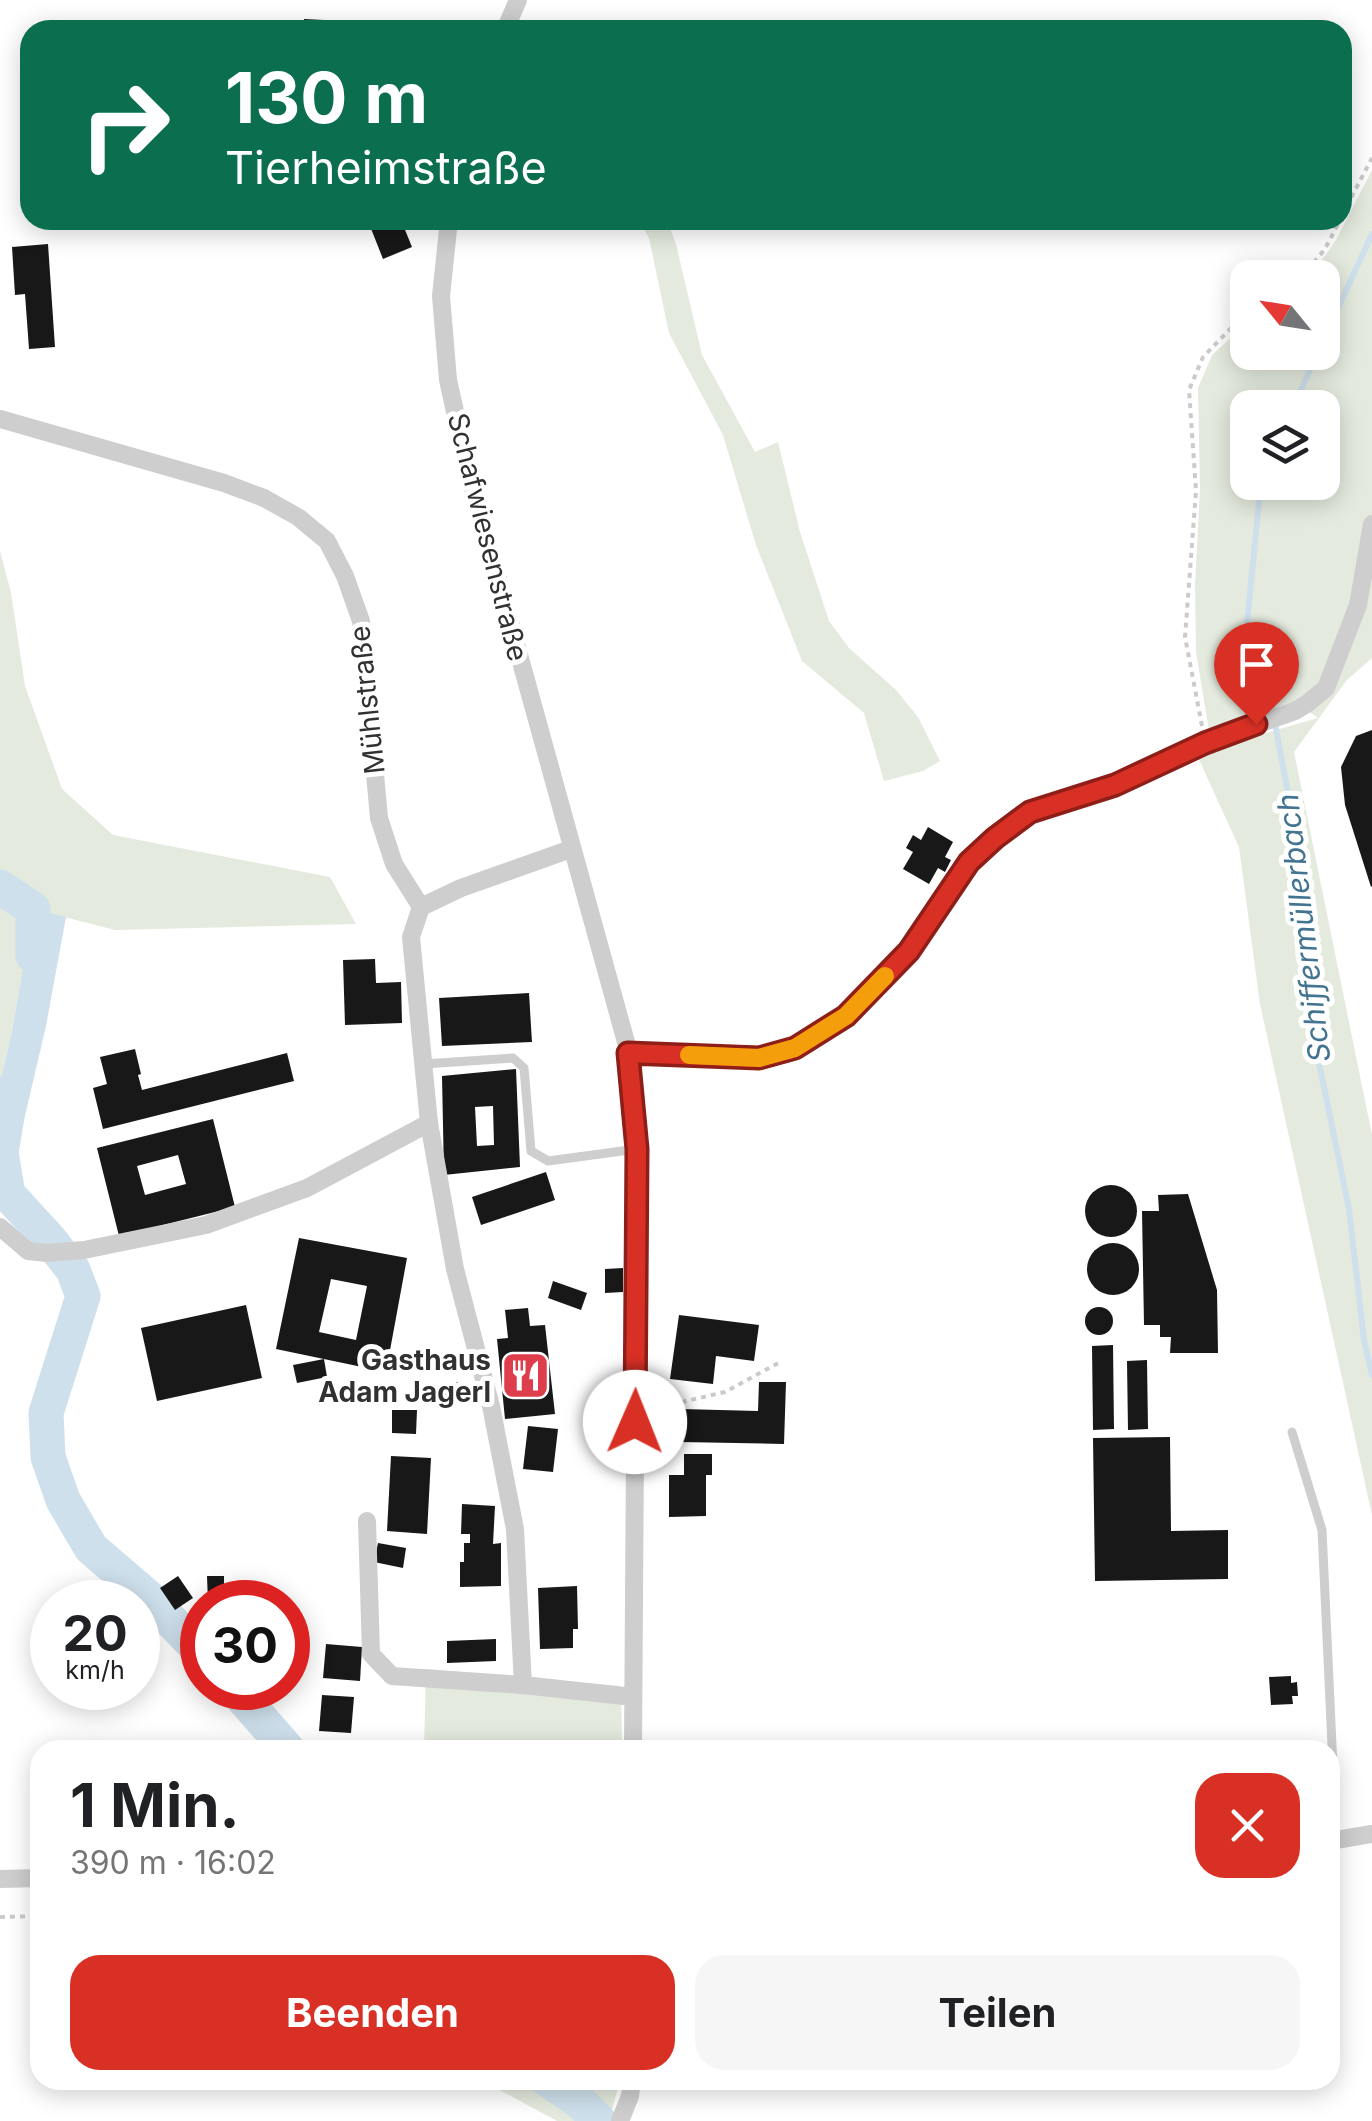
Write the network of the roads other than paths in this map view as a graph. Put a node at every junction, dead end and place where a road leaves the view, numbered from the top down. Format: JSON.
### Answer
{"nodes":[{"id":1,"x":448,"y":230,"type":"edge"},
{"id":2,"x":0,"y":419,"type":"edge"},
{"id":3,"x":1372,"y":524,"type":"edge"},
{"id":4,"x":571,"y":849,"type":"junction"},
{"id":5,"x":421,"y":907,"type":"junction"},
{"id":6,"x":628,"y":1053,"type":"junction"},
{"id":7,"x":423,"y":1064,"type":"junction"},
{"id":8,"x":429,"y":1123,"type":"junction"},
{"id":9,"x":637,"y":1149,"type":"junction"},
{"id":10,"x":0,"y":1227,"type":"edge"},
{"id":11,"x":1292,"y":1432,"type":"dead end"},
{"id":12,"x":367,"y":1521,"type":"dead end"},
{"id":13,"x":523,"y":1685,"type":"junction"},
{"id":14,"x":633,"y":1697,"type":"junction"},
{"id":15,"x":633,"y":1740,"type":"edge"},
{"id":16,"x":1332,"y":1740,"type":"edge"},
{"id":17,"x":1372,"y":1834,"type":"edge"},
{"id":18,"x":1340,"y":1839,"type":"edge"},
{"id":19,"x":30,"y":1878,"type":"edge"},
{"id":20,"x":0,"y":1879,"type":"edge"},
{"id":21,"x":631,"y":2090,"type":"edge"},
{"id":22,"x":621,"y":2118,"type":"edge"}],
"edges":[{"from":1,"to":4,"type":"street","name":"Schafwiesenstraße"},
{"from":2,"to":5,"type":"street","name":"Mühlstraße"},
{"from":3,"to":6,"type":"street"},
{"from":4,"to":5,"type":"street"},
{"from":4,"to":6,"type":"street","name":"Schafwiesenstraße"},
{"from":5,"to":7,"type":"street"},
{"from":6,"to":9,"type":"street","name":"Schafwiesenstraße"},
{"from":7,"to":8,"type":"street"},
{"from":7,"to":9,"type":"lane"},
{"from":8,"to":10,"type":"street"},
{"from":8,"to":13,"type":"street"},
{"from":9,"to":14,"type":"street","name":"Schafwiesenstraße"},
{"from":11,"to":16,"type":"lane"},
{"from":12,"to":13,"type":"street"},
{"from":13,"to":14,"type":"street"},
{"from":14,"to":15,"type":"street","name":"Schafwiesenstraße"},
{"from":17,"to":18,"type":"street"},
{"from":19,"to":20,"type":"street"},
{"from":21,"to":22,"type":"street"}]}
